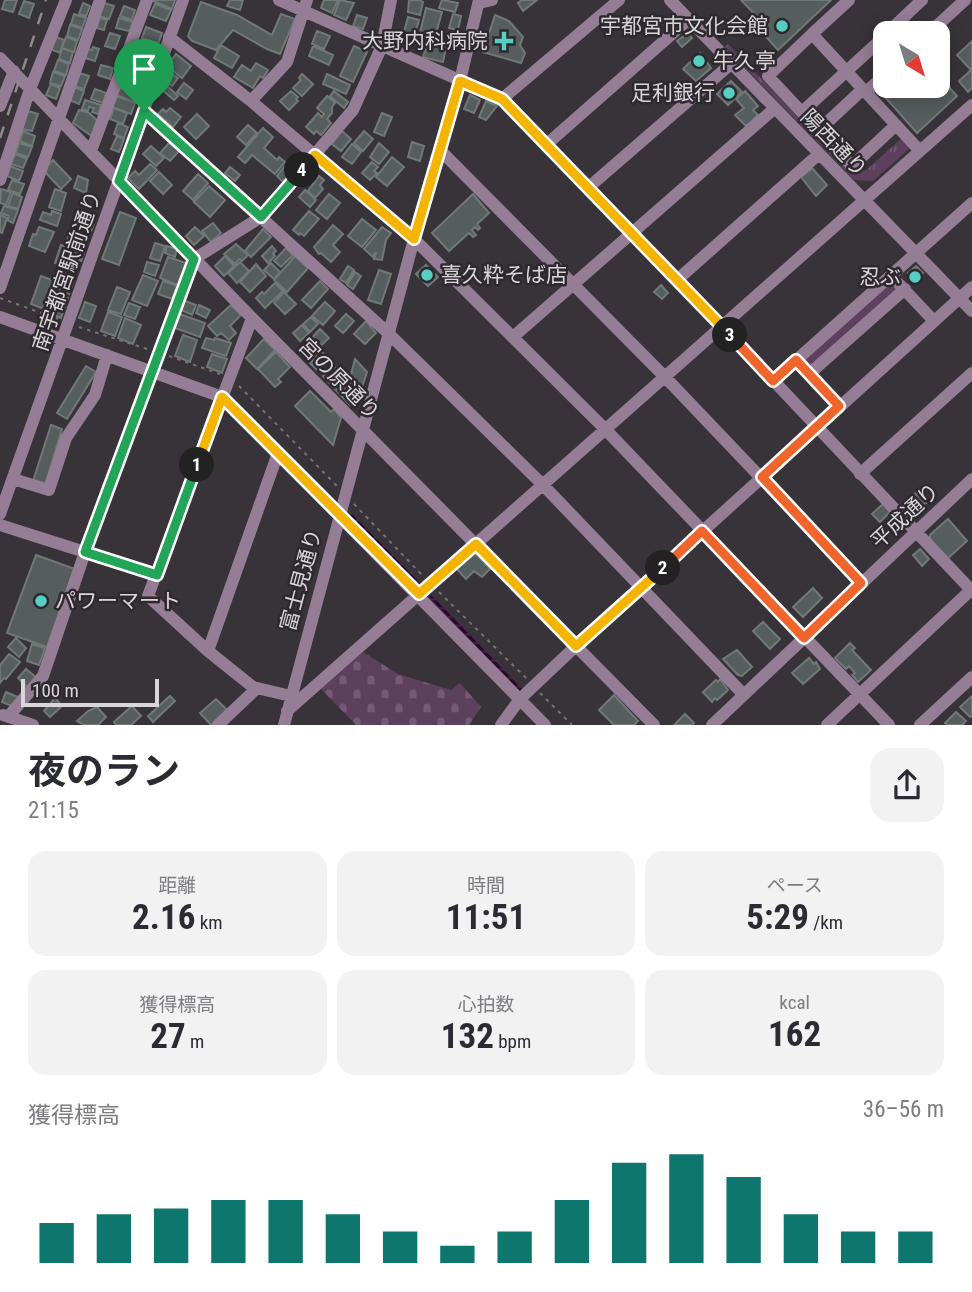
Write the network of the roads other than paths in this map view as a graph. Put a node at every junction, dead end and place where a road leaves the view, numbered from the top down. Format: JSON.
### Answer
{"nodes":[{"id":1,"x":66,"y":0,"type":"edge"},
{"id":2,"x":100,"y":0,"type":"edge"},
{"id":3,"x":147,"y":0,"type":"edge"},
{"id":4,"x":183,"y":0,"type":"edge"},
{"id":5,"x":279,"y":0,"type":"edge"},
{"id":6,"x":391,"y":0,"type":"edge"},
{"id":7,"x":492,"y":0,"type":"edge"},
{"id":8,"x":619,"y":0,"type":"edge"},
{"id":9,"x":670,"y":0,"type":"edge"},
{"id":10,"x":849,"y":0,"type":"edge"},
{"id":11,"x":922,"y":0,"type":"edge"},
{"id":12,"x":965,"y":0,"type":"edge"},
{"id":13,"x":479,"y":2,"type":"edge"},
{"id":14,"x":305,"y":5,"type":"edge"},
{"id":15,"x":689,"y":19,"type":"junction"},
{"id":16,"x":900,"y":21,"type":"edge"},
{"id":17,"x":942,"y":21,"type":"edge"},
{"id":18,"x":812,"y":34,"type":"junction"},
{"id":19,"x":169,"y":37,"type":"junction"},
{"id":20,"x":382,"y":46,"type":"junction"},
{"id":21,"x":873,"y":46,"type":"edge"},
{"id":22,"x":0,"y":58,"type":"edge"},
{"id":23,"x":732,"y":63,"type":"junction"},
{"id":24,"x":846,"y":71,"type":"junction"},
{"id":25,"x":14,"y":72,"type":"junction"},
{"id":26,"x":460,"y":81,"type":"junction"},
{"id":27,"x":873,"y":84,"type":"edge"},
{"id":28,"x":30,"y":89,"type":"junction"},
{"id":29,"x":864,"y":91,"type":"junction"},
{"id":30,"x":502,"y":99,"type":"junction"},
{"id":31,"x":251,"y":101,"type":"junction"},
{"id":32,"x":972,"y":105,"type":"edge"},
{"id":33,"x":0,"y":106,"type":"edge"},
{"id":34,"x":775,"y":108,"type":"junction"},
{"id":35,"x":144,"y":111,"type":"junction"},
{"id":36,"x":802,"y":113,"type":"junction"},
{"id":37,"x":58,"y":117,"type":"junction"},
{"id":38,"x":896,"y":125,"type":"junction"},
{"id":39,"x":819,"y":130,"type":"junction"},
{"id":40,"x":547,"y":144,"type":"junction"},
{"id":41,"x":440,"y":150,"type":"junction"},
{"id":42,"x":91,"y":151,"type":"junction"},
{"id":43,"x":920,"y":151,"type":"junction"},
{"id":44,"x":819,"y":154,"type":"junction"},
{"id":45,"x":315,"y":155,"type":"junction"},
{"id":46,"x":0,"y":180,"type":"edge"},
{"id":47,"x":119,"y":181,"type":"junction"},
{"id":48,"x":589,"y":187,"type":"junction"},
{"id":49,"x":864,"y":201,"type":"junction"},
{"id":50,"x":972,"y":203,"type":"edge"},
{"id":51,"x":261,"y":217,"type":"junction"},
{"id":52,"x":633,"y":234,"type":"junction"},
{"id":53,"x":414,"y":239,"type":"junction"},
{"id":54,"x":916,"y":254,"type":"junction"},
{"id":55,"x":194,"y":259,"type":"junction"},
{"id":56,"x":892,"y":276,"type":"junction"},
{"id":57,"x":677,"y":280,"type":"junction"},
{"id":58,"x":574,"y":285,"type":"junction"},
{"id":59,"x":972,"y":287,"type":"edge"},
{"id":60,"x":0,"y":288,"type":"edge"},
{"id":61,"x":905,"y":289,"type":"junction"},
{"id":62,"x":960,"y":298,"type":"junction"},
{"id":63,"x":972,"y":311,"type":"edge"},
{"id":64,"x":0,"y":317,"type":"edge"},
{"id":65,"x":252,"y":318,"type":"junction"},
{"id":66,"x":934,"y":321,"type":"junction"},
{"id":67,"x":722,"y":326,"type":"junction"},
{"id":68,"x":388,"y":333,"type":"junction"},
{"id":69,"x":513,"y":337,"type":"junction"},
{"id":70,"x":64,"y":339,"type":"junction"},
{"id":71,"x":107,"y":355,"type":"junction"},
{"id":72,"x":796,"y":360,"type":"junction"},
{"id":73,"x":152,"y":371,"type":"junction"},
{"id":74,"x":972,"y":373,"type":"edge"},
{"id":75,"x":809,"y":374,"type":"junction"},
{"id":76,"x":665,"y":377,"type":"junction"},
{"id":77,"x":773,"y":381,"type":"junction"},
{"id":78,"x":222,"y":397,"type":"junction"},
{"id":79,"x":839,"y":406,"type":"junction"},
{"id":80,"x":816,"y":427,"type":"junction"},
{"id":81,"x":362,"y":429,"type":"junction"},
{"id":82,"x":606,"y":429,"type":"junction"},
{"id":83,"x":278,"y":453,"type":"junction"},
{"id":84,"x":860,"y":474,"type":"junction"},
{"id":85,"x":762,"y":477,"type":"junction"},
{"id":86,"x":13,"y":479,"type":"junction"},
{"id":87,"x":972,"y":479,"type":"edge"},
{"id":88,"x":543,"y":485,"type":"junction"},
{"id":89,"x":0,"y":514,"type":"edge"},
{"id":90,"x":338,"y":515,"type":"junction"},
{"id":91,"x":0,"y":525,"type":"edge"},
{"id":92,"x":702,"y":531,"type":"junction"},
{"id":93,"x":915,"y":532,"type":"junction"},
{"id":94,"x":476,"y":544,"type":"junction"},
{"id":95,"x":85,"y":552,"type":"junction"},
{"id":96,"x":157,"y":575,"type":"junction"},
{"id":97,"x":861,"y":583,"type":"junction"},
{"id":98,"x":641,"y":588,"type":"junction"},
{"id":99,"x":972,"y":590,"type":"edge"},
{"id":100,"x":419,"y":594,"type":"junction"},
{"id":101,"x":804,"y":638,"type":"junction"},
{"id":102,"x":576,"y":646,"type":"junction"},
{"id":103,"x":208,"y":651,"type":"junction"},
{"id":104,"x":972,"y":677,"type":"edge"},
{"id":105,"x":257,"y":688,"type":"junction"},
{"id":106,"x":859,"y":694,"type":"junction"},
{"id":107,"x":744,"y":695,"type":"junction"},
{"id":108,"x":291,"y":696,"type":"junction"},
{"id":109,"x":520,"y":699,"type":"junction"},
{"id":110,"x":287,"y":711,"type":"junction"},
{"id":111,"x":4,"y":716,"type":"edge"},
{"id":112,"x":33,"y":725,"type":"edge"},
{"id":113,"x":218,"y":725,"type":"edge"},
{"id":114,"x":284,"y":725,"type":"edge"},
{"id":115,"x":502,"y":725,"type":"edge"},
{"id":116,"x":545,"y":725,"type":"edge"},
{"id":117,"x":654,"y":725,"type":"edge"},
{"id":118,"x":712,"y":725,"type":"edge"},
{"id":119,"x":827,"y":725,"type":"edge"},
{"id":120,"x":889,"y":725,"type":"edge"},
{"id":121,"x":920,"y":725,"type":"edge"}],
"edges":[{"from":1,"to":28,"type":"street"},
{"from":2,"to":37,"type":"street"},
{"from":3,"to":42,"type":"street"},
{"from":4,"to":19,"type":"street","name":"南宇都宮駅前通り"},
{"from":5,"to":14,"type":"street"},
{"from":6,"to":20,"type":"street"},
{"from":7,"to":13,"type":"street"},
{"from":8,"to":30,"type":"street"},
{"from":9,"to":15,"type":"street","name":"陽西通り"},
{"from":10,"to":18,"type":"street"},
{"from":11,"to":16,"type":"street"},
{"from":12,"to":17,"type":"street"},
{"from":13,"to":26,"type":"street","name":"富士見通り"},
{"from":14,"to":20,"type":"street"},
{"from":14,"to":31,"type":"street"},
{"from":15,"to":23,"type":"street","name":"陽西通り"},
{"from":15,"to":40,"type":"street"},
{"from":18,"to":24,"type":"street"},
{"from":18,"to":36,"type":"street"},
{"from":19,"to":31,"type":"street"},
{"from":19,"to":35,"type":"street","name":"南宇都宮駅前通り"},
{"from":20,"to":26,"type":"street"},
{"from":20,"to":45,"type":"street"},
{"from":21,"to":24,"type":"street"},
{"from":22,"to":25,"type":"street","name":"宮の原通り"},
{"from":23,"to":34,"type":"street","name":"陽西通り"},
{"from":23,"to":48,"type":"street"},
{"from":24,"to":29,"type":"street"},
{"from":24,"to":36,"type":"street"},
{"from":25,"to":28,"type":"street","name":"宮の原通り"},
{"from":25,"to":33,"type":"street"},
{"from":26,"to":30,"type":"street"},
{"from":26,"to":41,"type":"street","name":"富士見通り"},
{"from":27,"to":29,"type":"street"},
{"from":28,"to":37,"type":"street","name":"宮の原通り"},
{"from":28,"to":46,"type":"street"},
{"from":29,"to":38,"type":"street"},
{"from":29,"to":39,"type":"street"},
{"from":30,"to":40,"type":"street"},
{"from":31,"to":45,"type":"street"},
{"from":32,"to":43,"type":"street"},
{"from":34,"to":44,"type":"street","name":"陽西通り"},
{"from":34,"to":52,"type":"street"},
{"from":35,"to":47,"type":"street","name":"南宇都宮駅前通り"},
{"from":35,"to":51,"type":"street"},
{"from":36,"to":39,"type":"street"},
{"from":37,"to":42,"type":"street","name":"宮の原通り"},
{"from":37,"to":60,"type":"street"},
{"from":38,"to":39,"type":"street"},
{"from":38,"to":43,"type":"street"},
{"from":40,"to":48,"type":"street"},
{"from":41,"to":53,"type":"street","name":"富士見通り"},
{"from":41,"to":58,"type":"street"},
{"from":42,"to":47,"type":"street","name":"宮の原通り"},
{"from":43,"to":49,"type":"street"},
{"from":44,"to":49,"type":"street","name":"陽西通り"},
{"from":44,"to":57,"type":"street"},
{"from":45,"to":51,"type":"street"},
{"from":45,"to":53,"type":"street"},
{"from":47,"to":55,"type":"street","name":"宮の原通り"},
{"from":47,"to":70,"type":"street","name":"南宇都宮駅前通り"},
{"from":48,"to":52,"type":"street"},
{"from":49,"to":54,"type":"street","name":"陽西通り"},
{"from":49,"to":67,"type":"street"},
{"from":50,"to":54,"type":"street"},
{"from":51,"to":55,"type":"street"},
{"from":51,"to":68,"type":"street"},
{"from":52,"to":57,"type":"street"},
{"from":52,"to":58,"type":"street"},
{"from":53,"to":68,"type":"street","name":"富士見通り"},
{"from":53,"to":69,"type":"street"},
{"from":54,"to":56,"type":"street"},
{"from":54,"to":62,"type":"street","name":"陽西通り"},
{"from":55,"to":65,"type":"street","name":"宮の原通り"},
{"from":55,"to":73,"type":"street"},
{"from":56,"to":61,"type":"street"},
{"from":56,"to":72,"type":"street"},
{"from":57,"to":67,"type":"street"},
{"from":58,"to":69,"type":"street"},
{"from":58,"to":76,"type":"street"},
{"from":59,"to":62,"type":"street"},
{"from":61,"to":66,"type":"street"},
{"from":61,"to":75,"type":"street"},
{"from":62,"to":63,"type":"street","name":"陽西通り"},
{"from":62,"to":66,"type":"street"},
{"from":64,"to":70,"type":"street"},
{"from":65,"to":78,"type":"street"},
{"from":65,"to":81,"type":"street","name":"宮の原通り"},
{"from":66,"to":79,"type":"street"},
{"from":67,"to":76,"type":"street"},
{"from":67,"to":77,"type":"street"},
{"from":68,"to":81,"type":"street","name":"富士見通り"},
{"from":68,"to":88,"type":"street"},
{"from":69,"to":82,"type":"street"},
{"from":70,"to":71,"type":"street"},
{"from":70,"to":86,"type":"street","name":"南宇都宮駅前通り"},
{"from":71,"to":73,"type":"street"},
{"from":71,"to":86,"type":"street"},
{"from":72,"to":75,"type":"street"},
{"from":72,"to":77,"type":"street"},
{"from":73,"to":78,"type":"street"},
{"from":73,"to":95,"type":"street"},
{"from":74,"to":84,"type":"street"},
{"from":75,"to":79,"type":"street"},
{"from":76,"to":82,"type":"street"},
{"from":76,"to":85,"type":"street"},
{"from":77,"to":80,"type":"street"},
{"from":78,"to":83,"type":"street"},
{"from":78,"to":96,"type":"street"},
{"from":79,"to":80,"type":"street"},
{"from":80,"to":84,"type":"street"},
{"from":80,"to":85,"type":"street"},
{"from":81,"to":90,"type":"street","name":"富士見通り"},
{"from":81,"to":94,"type":"street","name":"宮の原通り"},
{"from":82,"to":88,"type":"street"},
{"from":82,"to":92,"type":"street"},
{"from":83,"to":90,"type":"street"},
{"from":83,"to":103,"type":"street"},
{"from":84,"to":93,"type":"street"},
{"from":85,"to":92,"type":"street"},
{"from":85,"to":97,"type":"street"},
{"from":86,"to":89,"type":"street","name":"南宇都宮駅前通り"},
{"from":87,"to":93,"type":"street","name":"平成通り"},
{"from":88,"to":94,"type":"street"},
{"from":88,"to":98,"type":"street"},
{"from":90,"to":100,"type":"street"},
{"from":90,"to":108,"type":"street","name":"富士見通り"},
{"from":91,"to":95,"type":"street"},
{"from":92,"to":98,"type":"street"},
{"from":92,"to":101,"type":"street"},
{"from":93,"to":97,"type":"street","name":"平成通り"},
{"from":93,"to":99,"type":"street"},
{"from":94,"to":100,"type":"street"},
{"from":94,"to":102,"type":"street","name":"宮の原通り"},
{"from":95,"to":96,"type":"street"},
{"from":95,"to":111,"type":"street"},
{"from":96,"to":103,"type":"street"},
{"from":97,"to":101,"type":"street","name":"平成通り"},
{"from":98,"to":102,"type":"street"},
{"from":98,"to":107,"type":"street"},
{"from":99,"to":106,"type":"street"},
{"from":100,"to":109,"type":"street"},
{"from":100,"to":110,"type":"street"},
{"from":101,"to":106,"type":"street"},
{"from":101,"to":107,"type":"street","name":"平成通り"},
{"from":102,"to":109,"type":"street"},
{"from":102,"to":117,"type":"street","name":"宮の原通り"},
{"from":103,"to":105,"type":"street"},
{"from":104,"to":121,"type":"street"},
{"from":105,"to":108,"type":"street"},
{"from":105,"to":113,"type":"street"},
{"from":106,"to":119,"type":"street"},
{"from":106,"to":120,"type":"street"},
{"from":107,"to":118,"type":"street","name":"平成通り"},
{"from":108,"to":110,"type":"street","name":"富士見通り"},
{"from":109,"to":115,"type":"street"},
{"from":109,"to":116,"type":"street"},
{"from":110,"to":114,"type":"street","name":"富士見通り"},
{"from":111,"to":112,"type":"street"}]}
